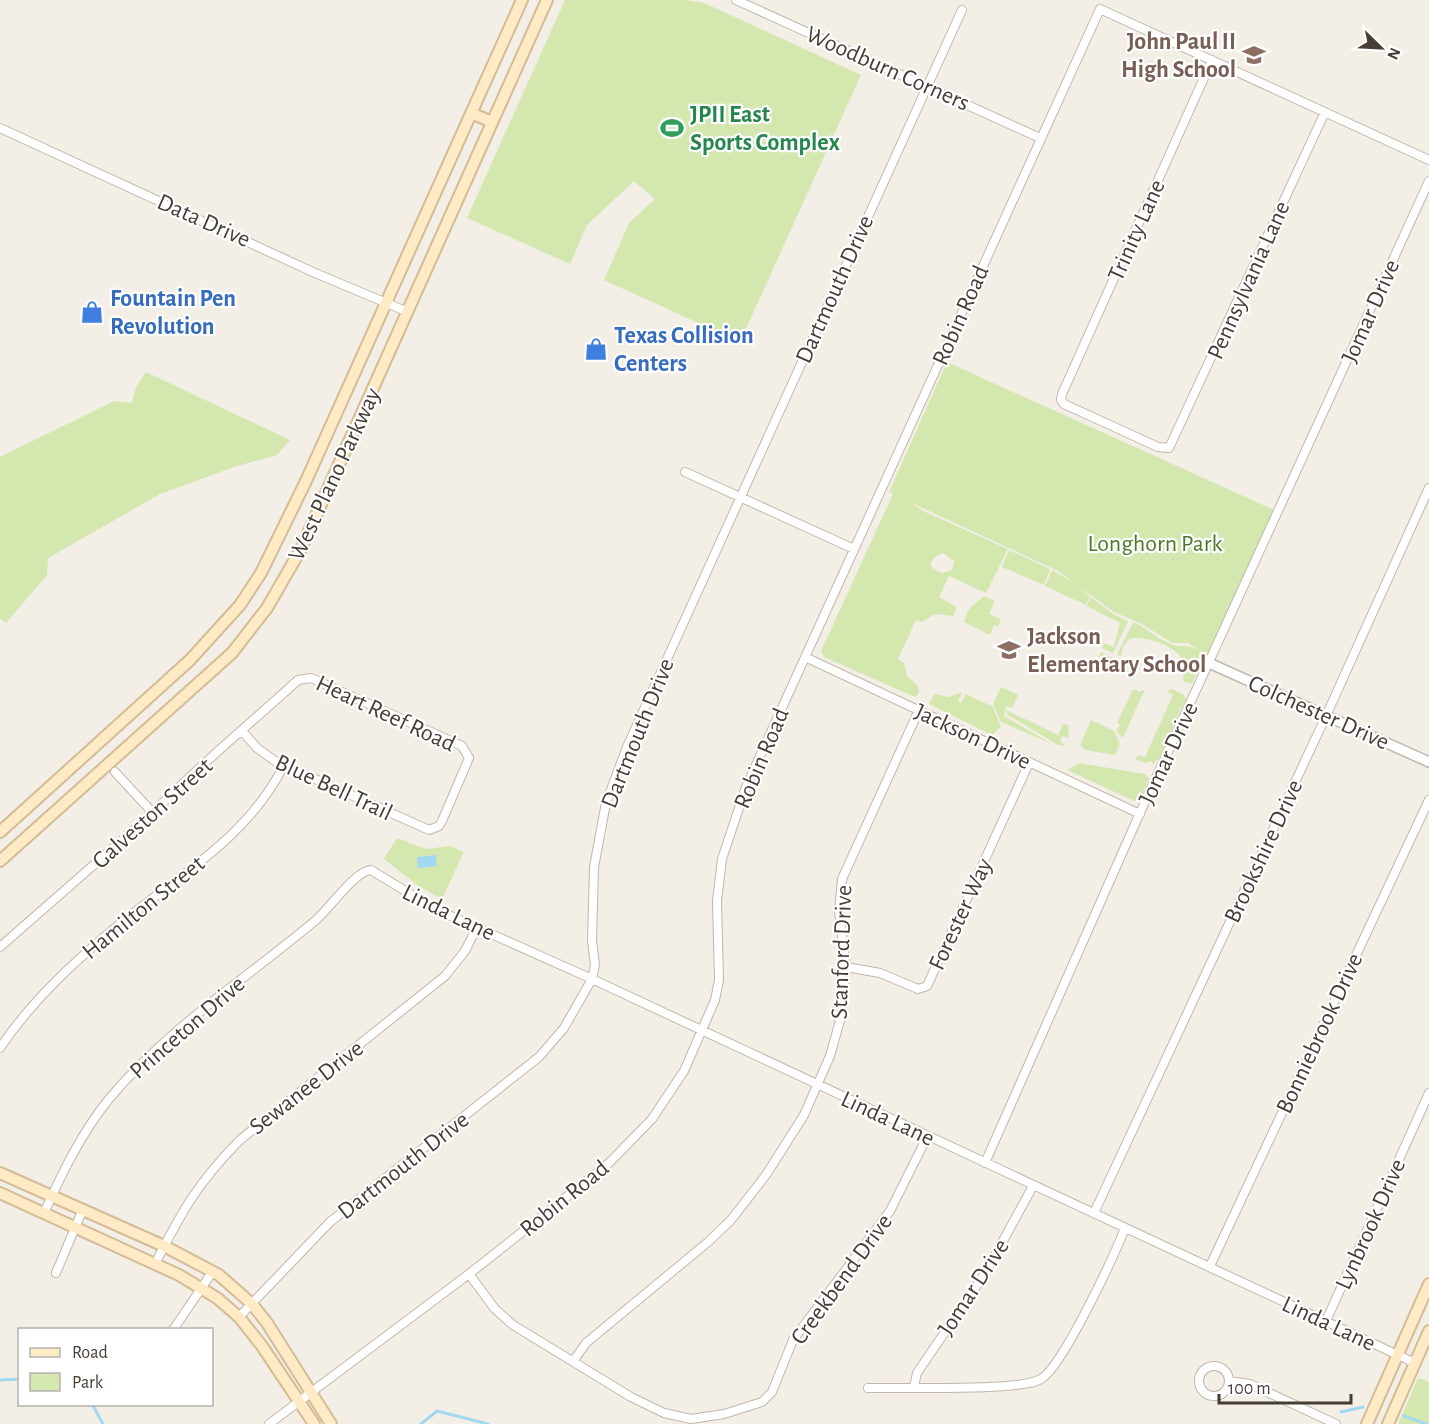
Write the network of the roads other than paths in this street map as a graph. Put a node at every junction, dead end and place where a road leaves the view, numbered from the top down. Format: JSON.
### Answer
{"nodes":[{"id":1,"x":522,"y":0,"type":"edge"},
{"id":2,"x":546,"y":0,"type":"edge"},
{"id":3,"x":736,"y":0,"type":"edge"},
{"id":4,"x":962,"y":10,"type":"dead end"},
{"id":5,"x":1212,"y":60,"type":"junction"},
{"id":6,"x":926,"y":85,"type":"junction"},
{"id":7,"x":1324,"y":112,"type":"junction"},
{"id":8,"x":471,"y":113,"type":"junction"},
{"id":9,"x":492,"y":122,"type":"junction"},
{"id":10,"x":0,"y":128,"type":"edge"},
{"id":11,"x":1040,"y":138,"type":"junction"},
{"id":12,"x":1429,"y":160,"type":"edge"},
{"id":13,"x":1429,"y":181,"type":"edge"},
{"id":14,"x":386,"y":302,"type":"junction"},
{"id":15,"x":408,"y":312,"type":"junction"},
{"id":16,"x":1169,"y":448,"type":"joint"},
{"id":17,"x":685,"y":472,"type":"dead end"},
{"id":18,"x":1429,"y":488,"type":"edge"},
{"id":19,"x":740,"y":496,"type":"junction"},
{"id":20,"x":854,"y":549,"type":"junction"},
{"id":21,"x":805,"y":657,"type":"junction"},
{"id":22,"x":1209,"y":663,"type":"junction"},
{"id":23,"x":302,"y":678,"type":"joint"},
{"id":24,"x":919,"y":710,"type":"junction"},
{"id":25,"x":1326,"y":716,"type":"junction"},
{"id":26,"x":242,"y":731,"type":"junction"},
{"id":27,"x":1429,"y":762,"type":"edge"},
{"id":28,"x":1029,"y":763,"type":"junction"},
{"id":29,"x":284,"y":765,"type":"junction"},
{"id":30,"x":115,"y":772,"type":"dead end"},
{"id":31,"x":1429,"y":800,"type":"edge"},
{"id":32,"x":153,"y":813,"type":"junction"},
{"id":33,"x":1140,"y":814,"type":"junction"},
{"id":34,"x":434,"y":829,"type":"joint"},
{"id":35,"x":0,"y":832,"type":"edge"},
{"id":36,"x":0,"y":861,"type":"edge"},
{"id":37,"x":364,"y":870,"type":"joint"},
{"id":38,"x":477,"y":927,"type":"junction"},
{"id":39,"x":0,"y":947,"type":"edge"},
{"id":40,"x":846,"y":968,"type":"junction"},
{"id":41,"x":592,"y":979,"type":"junction"},
{"id":42,"x":703,"y":1031,"type":"junction"},
{"id":43,"x":0,"y":1048,"type":"edge"},
{"id":44,"x":817,"y":1085,"type":"junction"},
{"id":45,"x":1429,"y":1093,"type":"edge"},
{"id":46,"x":927,"y":1137,"type":"junction"},
{"id":47,"x":985,"y":1163,"type":"junction"},
{"id":48,"x":0,"y":1173,"type":"edge"},
{"id":49,"x":1033,"y":1186,"type":"junction"},
{"id":50,"x":0,"y":1193,"type":"edge"},
{"id":51,"x":52,"y":1196,"type":"junction"},
{"id":52,"x":83,"y":1209,"type":"junction"},
{"id":53,"x":44,"y":1213,"type":"junction"},
{"id":54,"x":1094,"y":1213,"type":"junction"},
{"id":55,"x":75,"y":1227,"type":"junction"},
{"id":56,"x":1125,"y":1228,"type":"junction"},
{"id":57,"x":165,"y":1246,"type":"junction"},
{"id":58,"x":155,"y":1264,"type":"junction"},
{"id":59,"x":1210,"y":1266,"type":"junction"},
{"id":60,"x":213,"y":1271,"type":"junction"},
{"id":61,"x":56,"y":1274,"type":"dead end"},
{"id":62,"x":469,"y":1274,"type":"junction"},
{"id":63,"x":1429,"y":1284,"type":"edge"},
{"id":64,"x":202,"y":1287,"type":"junction"},
{"id":65,"x":252,"y":1304,"type":"junction"},
{"id":66,"x":239,"y":1317,"type":"junction"},
{"id":67,"x":1326,"y":1321,"type":"junction"},
{"id":68,"x":174,"y":1328,"type":"edge"},
{"id":69,"x":1429,"y":1331,"type":"edge"},
{"id":70,"x":1398,"y":1355,"type":"junction"},
{"id":71,"x":574,"y":1360,"type":"junction"},
{"id":72,"x":1415,"y":1363,"type":"junction"},
{"id":73,"x":1229,"y":1381,"type":"junction"},
{"id":74,"x":914,"y":1387,"type":"junction"},
{"id":75,"x":868,"y":1388,"type":"dead end"},
{"id":76,"x":312,"y":1394,"type":"junction"},
{"id":77,"x":300,"y":1402,"type":"junction"},
{"id":78,"x":269,"y":1424,"type":"edge"},
{"id":79,"x":314,"y":1424,"type":"edge"},
{"id":80,"x":331,"y":1424,"type":"edge"},
{"id":81,"x":1336,"y":1424,"type":"edge"},
{"id":82,"x":1367,"y":1424,"type":"edge"},
{"id":83,"x":1388,"y":1424,"type":"edge"}],
"edges":[{"from":1,"to":8,"type":"main road","name":"West Plano Parkway"},
{"from":2,"to":9,"type":"main road","name":"West Plano Parkway"},
{"from":3,"to":6,"type":"street","name":"Woodburn Corners"},
{"from":4,"to":6,"type":"street","name":"Dartmouth Drive"},
{"from":5,"to":7,"type":"street"},
{"from":5,"to":11,"type":"street","name":"Robin Road"},
{"from":5,"to":16,"type":"street","name":"Trinity Lane"},
{"from":6,"to":11,"type":"street","name":"Woodburn Corners"},
{"from":6,"to":19,"type":"street","name":"Dartmouth Drive"},
{"from":7,"to":12,"type":"street"},
{"from":7,"to":16,"type":"street","name":"Pennsylvania Lane"},
{"from":8,"to":9,"type":"main road"},
{"from":8,"to":14,"type":"main road","name":"West Plano Parkway"},
{"from":9,"to":15,"type":"main road","name":"West Plano Parkway"},
{"from":10,"to":14,"type":"street","name":"Data Drive"},
{"from":11,"to":20,"type":"street","name":"Robin Road"},
{"from":13,"to":22,"type":"street","name":"Jomar Drive"},
{"from":14,"to":15,"type":"street","name":"Data Drive"},
{"from":14,"to":35,"type":"main road","name":"West Plano Parkway"},
{"from":15,"to":36,"type":"main road","name":"West Plano Parkway"},
{"from":17,"to":19,"type":"street"},
{"from":18,"to":25,"type":"street","name":"Brookshire Drive"},
{"from":19,"to":20,"type":"street"},
{"from":19,"to":41,"type":"street","name":"Dartmouth Drive"},
{"from":20,"to":21,"type":"street","name":"Robin Road"},
{"from":21,"to":24,"type":"street","name":"Jackson Drive"},
{"from":21,"to":42,"type":"street","name":"Robin Road"},
{"from":22,"to":25,"type":"street","name":"Colchester Drive"},
{"from":22,"to":33,"type":"street","name":"Jomar Drive"},
{"from":23,"to":26,"type":"street","name":"Galveston Street"},
{"from":23,"to":34,"type":"street","name":"Heart Reef Road"},
{"from":24,"to":28,"type":"street","name":"Jackson Drive"},
{"from":24,"to":40,"type":"street","name":"Stanford Drive"},
{"from":25,"to":27,"type":"street","name":"Colchester Drive"},
{"from":25,"to":54,"type":"street","name":"Brookshire Drive"},
{"from":26,"to":29,"type":"street","name":"Blue Bell Trail"},
{"from":26,"to":32,"type":"street","name":"Galveston Street"},
{"from":28,"to":33,"type":"street","name":"Jackson Drive"},
{"from":28,"to":40,"type":"street","name":"Forester Way"},
{"from":29,"to":34,"type":"street","name":"Blue Bell Trail"},
{"from":29,"to":43,"type":"street","name":"Hamilton Street"},
{"from":30,"to":32,"type":"street"},
{"from":31,"to":59,"type":"street","name":"Bonniebrook Drive"},
{"from":32,"to":39,"type":"street","name":"Galveston Street"},
{"from":33,"to":47,"type":"street","name":"Jomar Drive"},
{"from":37,"to":38,"type":"street","name":"Linda Lane"},
{"from":37,"to":51,"type":"street","name":"Princeton Drive"},
{"from":38,"to":41,"type":"street","name":"Linda Lane"},
{"from":38,"to":57,"type":"street","name":"Sewanee Drive"},
{"from":40,"to":44,"type":"street","name":"Stanford Drive"},
{"from":41,"to":42,"type":"street","name":"Linda Lane"},
{"from":41,"to":65,"type":"street","name":"Dartmouth Drive"},
{"from":42,"to":44,"type":"street","name":"Linda Lane"},
{"from":42,"to":62,"type":"street","name":"Robin Road"},
{"from":44,"to":46,"type":"street","name":"Linda Lane"},
{"from":44,"to":71,"type":"street","name":"Stanford Drive"},
{"from":45,"to":67,"type":"street","name":"Lynbrook Drive"},
{"from":46,"to":47,"type":"street","name":"Linda Lane"},
{"from":46,"to":71,"type":"street","name":"Creekbend Drive"},
{"from":47,"to":49,"type":"street","name":"Linda Lane"},
{"from":48,"to":51,"type":"main road"},
{"from":49,"to":54,"type":"street","name":"Linda Lane"},
{"from":49,"to":74,"type":"street","name":"Jomar Drive"},
{"from":50,"to":53,"type":"main road"},
{"from":51,"to":52,"type":"main road"},
{"from":51,"to":53,"type":"street","name":"Princeton Drive"},
{"from":52,"to":55,"type":"street"},
{"from":52,"to":57,"type":"main road"},
{"from":53,"to":55,"type":"main road"},
{"from":54,"to":56,"type":"street","name":"Linda Lane"},
{"from":55,"to":58,"type":"main road"},
{"from":55,"to":61,"type":"street"},
{"from":56,"to":59,"type":"street","name":"Linda Lane"},
{"from":56,"to":74,"type":"street"},
{"from":57,"to":58,"type":"street","name":"Sewanee Drive"},
{"from":57,"to":60,"type":"main road"},
{"from":58,"to":64,"type":"main road"},
{"from":59,"to":67,"type":"street","name":"Linda Lane"},
{"from":60,"to":64,"type":"street"},
{"from":60,"to":65,"type":"main road"},
{"from":62,"to":71,"type":"street","name":"Creekbend Drive"},
{"from":62,"to":76,"type":"street","name":"Robin Road"},
{"from":63,"to":70,"type":"main road"},
{"from":64,"to":66,"type":"main road"},
{"from":64,"to":68,"type":"street"},
{"from":65,"to":66,"type":"street","name":"Dartmouth Drive"},
{"from":65,"to":76,"type":"main road"},
{"from":66,"to":77,"type":"main road"},
{"from":67,"to":70,"type":"street","name":"Linda Lane"},
{"from":69,"to":72,"type":"main road"},
{"from":70,"to":72,"type":"street","name":"Linda Lane"},
{"from":70,"to":82,"type":"main road"},
{"from":72,"to":83,"type":"main road"},
{"from":73,"to":73,"type":"street"},
{"from":73,"to":81,"type":"street"},
{"from":74,"to":75,"type":"street"},
{"from":76,"to":77,"type":"street","name":"Robin Road"},
{"from":76,"to":80,"type":"main road"},
{"from":77,"to":78,"type":"street","name":"Robin Road"},
{"from":77,"to":79,"type":"main road"}]}
